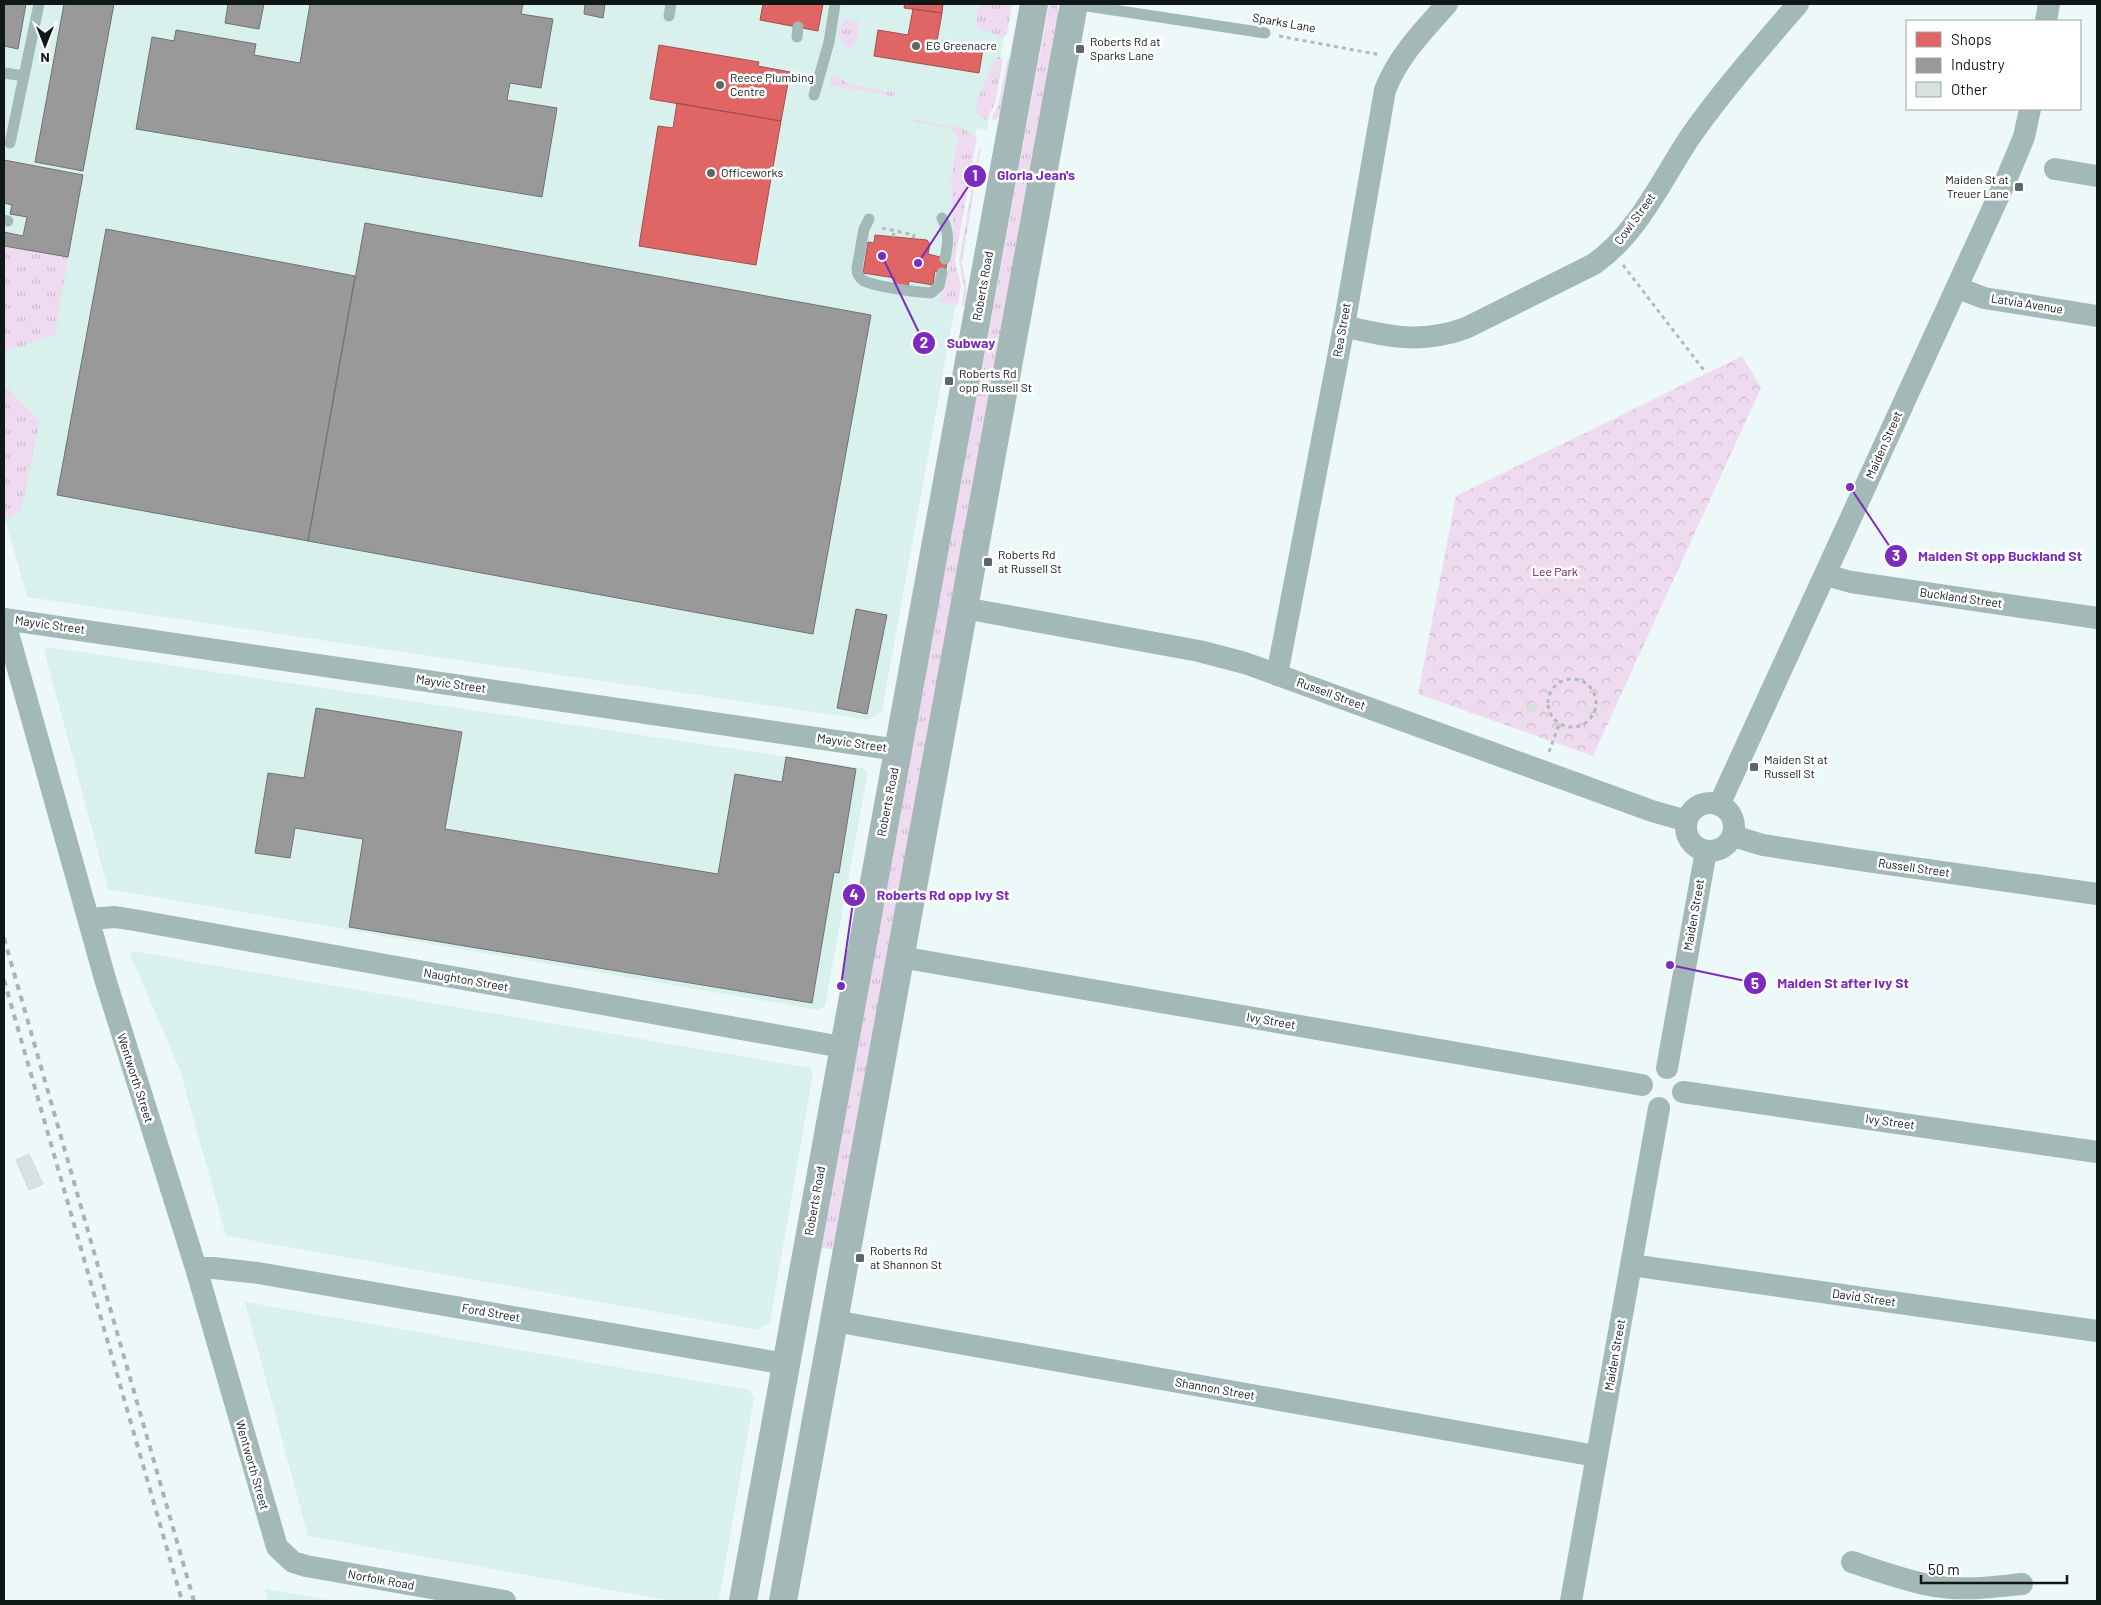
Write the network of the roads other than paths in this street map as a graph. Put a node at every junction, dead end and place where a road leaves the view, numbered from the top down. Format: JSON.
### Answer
{"nodes":[{"id":1,"x":39,"y":4,"type":"edge"},
{"id":2,"x":671,"y":4,"type":"edge"},
{"id":3,"x":835,"y":4,"type":"edge"},
{"id":4,"x":1034,"y":4,"type":"edge"},
{"id":5,"x":1074,"y":4,"type":"edge"},
{"id":6,"x":1447,"y":4,"type":"edge"},
{"id":7,"x":1798,"y":4,"type":"edge"},
{"id":8,"x":2049,"y":4,"type":"edge"},
{"id":9,"x":670,"y":16,"type":"dead end"},
{"id":10,"x":2046,"y":20,"type":"edge"},
{"id":11,"x":1265,"y":33,"type":"road end"},
{"id":12,"x":4,"y":73,"type":"edge"},
{"id":13,"x":24,"y":76,"type":"junction"},
{"id":14,"x":814,"y":95,"type":"dead end"},
{"id":15,"x":2030,"y":110,"type":"edge"},
{"id":16,"x":10,"y":143,"type":"dead end"},
{"id":17,"x":2055,"y":169,"type":"dead end"},
{"id":18,"x":2097,"y":176,"type":"edge"},
{"id":19,"x":942,"y":218,"type":"dead end"},
{"id":20,"x":869,"y":219,"type":"dead end"},
{"id":21,"x":945,"y":259,"type":"dead end"},
{"id":22,"x":942,"y":273,"type":"dead end"},
{"id":23,"x":1958,"y":288,"type":"junction"},
{"id":24,"x":2097,"y":316,"type":"edge"},
{"id":25,"x":1344,"y":326,"type":"junction"},
{"id":26,"x":1826,"y":575,"type":"junction"},
{"id":27,"x":964,"y":608,"type":"junction"},
{"id":28,"x":2097,"y":618,"type":"edge"},
{"id":29,"x":4,"y":619,"type":"edge"},
{"id":30,"x":1277,"y":675,"type":"junction"},
{"id":31,"x":898,"y":750,"type":"junction"},
{"id":32,"x":1719,"y":805,"type":"junction"},
{"id":33,"x":1687,"y":821,"type":"junction"},
{"id":34,"x":1733,"y":836,"type":"junction"},
{"id":35,"x":1706,"y":851,"type":"junction"},
{"id":36,"x":2097,"y":894,"type":"edge"},
{"id":37,"x":89,"y":919,"type":"junction"},
{"id":38,"x":900,"y":957,"type":"junction"},
{"id":39,"x":842,"y":1047,"type":"junction"},
{"id":40,"x":1667,"y":1068,"type":"junction"},
{"id":41,"x":1642,"y":1085,"type":"junction"},
{"id":42,"x":1683,"y":1092,"type":"junction"},
{"id":43,"x":1659,"y":1108,"type":"junction"},
{"id":44,"x":2097,"y":1152,"type":"edge"},
{"id":45,"x":1631,"y":1265,"type":"junction"},
{"id":46,"x":196,"y":1268,"type":"junction"},
{"id":47,"x":834,"y":1321,"type":"junction"},
{"id":48,"x":2097,"y":1331,"type":"edge"},
{"id":49,"x":786,"y":1364,"type":"junction"},
{"id":50,"x":1596,"y":1456,"type":"junction"},
{"id":51,"x":272,"y":1535,"type":"joint"},
{"id":52,"x":1852,"y":1562,"type":"dead end"},
{"id":53,"x":2022,"y":1584,"type":"dead end"},
{"id":54,"x":1934,"y":1594,"type":"edge"},
{"id":55,"x":505,"y":1601,"type":"edge"},
{"id":56,"x":743,"y":1601,"type":"edge"},
{"id":57,"x":783,"y":1601,"type":"edge"},
{"id":58,"x":1571,"y":1601,"type":"edge"}],
"edges":[{"from":1,"to":13,"type":"lane"},
{"from":2,"to":9,"type":"lane"},
{"from":3,"to":14,"type":"lane"},
{"from":4,"to":31,"type":"highway","name":"Roberts Road"},
{"from":5,"to":11,"type":"lane","name":"Sparks Lane"},
{"from":5,"to":27,"type":"highway"},
{"from":6,"to":25,"type":"street","name":"Rea Street"},
{"from":7,"to":25,"type":"street","name":"Cowl Street"},
{"from":8,"to":10,"type":"street"},
{"from":12,"to":13,"type":"lane"},
{"from":13,"to":16,"type":"lane"},
{"from":15,"to":23,"type":"street","name":"Maiden Street"},
{"from":17,"to":18,"type":"street"},
{"from":19,"to":21,"type":"lane"},
{"from":20,"to":22,"type":"lane"},
{"from":23,"to":24,"type":"street","name":"Latvia Avenue"},
{"from":23,"to":26,"type":"street","name":"Maiden Street"},
{"from":25,"to":30,"type":"street","name":"Rea Street"},
{"from":26,"to":28,"type":"street","name":"Buckland Street"},
{"from":26,"to":32,"type":"street","name":"Maiden Street"},
{"from":27,"to":30,"type":"street","name":"Russell Street"},
{"from":27,"to":38,"type":"highway"},
{"from":29,"to":31,"type":"street","name":"Mayvic Street"},
{"from":29,"to":37,"type":"street","name":"Wentworth Street"},
{"from":30,"to":33,"type":"street","name":"Russell Street"},
{"from":31,"to":39,"type":"highway","name":"Roberts Road"},
{"from":32,"to":33,"type":"street"},
{"from":32,"to":34,"type":"street"},
{"from":33,"to":35,"type":"street"},
{"from":34,"to":35,"type":"street"},
{"from":34,"to":36,"type":"street","name":"Russell Street"},
{"from":35,"to":40,"type":"street","name":"Maiden Street"},
{"from":37,"to":39,"type":"street","name":"Naughton Street"},
{"from":37,"to":46,"type":"street","name":"Wentworth Street"},
{"from":38,"to":41,"type":"street","name":"Ivy Street"},
{"from":38,"to":47,"type":"highway"},
{"from":39,"to":49,"type":"highway","name":"Roberts Road"},
{"from":40,"to":41,"type":"street"},
{"from":40,"to":42,"type":"street"},
{"from":41,"to":43,"type":"street"},
{"from":42,"to":43,"type":"street"},
{"from":42,"to":44,"type":"street","name":"Ivy Street"},
{"from":43,"to":45,"type":"street","name":"Maiden Street"},
{"from":45,"to":48,"type":"street","name":"David Street"},
{"from":45,"to":50,"type":"street","name":"Maiden Street"},
{"from":46,"to":49,"type":"street","name":"Ford Street"},
{"from":46,"to":51,"type":"street","name":"Wentworth Street"},
{"from":47,"to":50,"type":"street","name":"Shannon Street"},
{"from":47,"to":57,"type":"highway"},
{"from":49,"to":56,"type":"highway","name":"Roberts Road"},
{"from":50,"to":58,"type":"street","name":"Maiden Street"},
{"from":51,"to":55,"type":"street","name":"Norfolk Road"},
{"from":52,"to":54,"type":"street"},
{"from":53,"to":54,"type":"street"}]}
